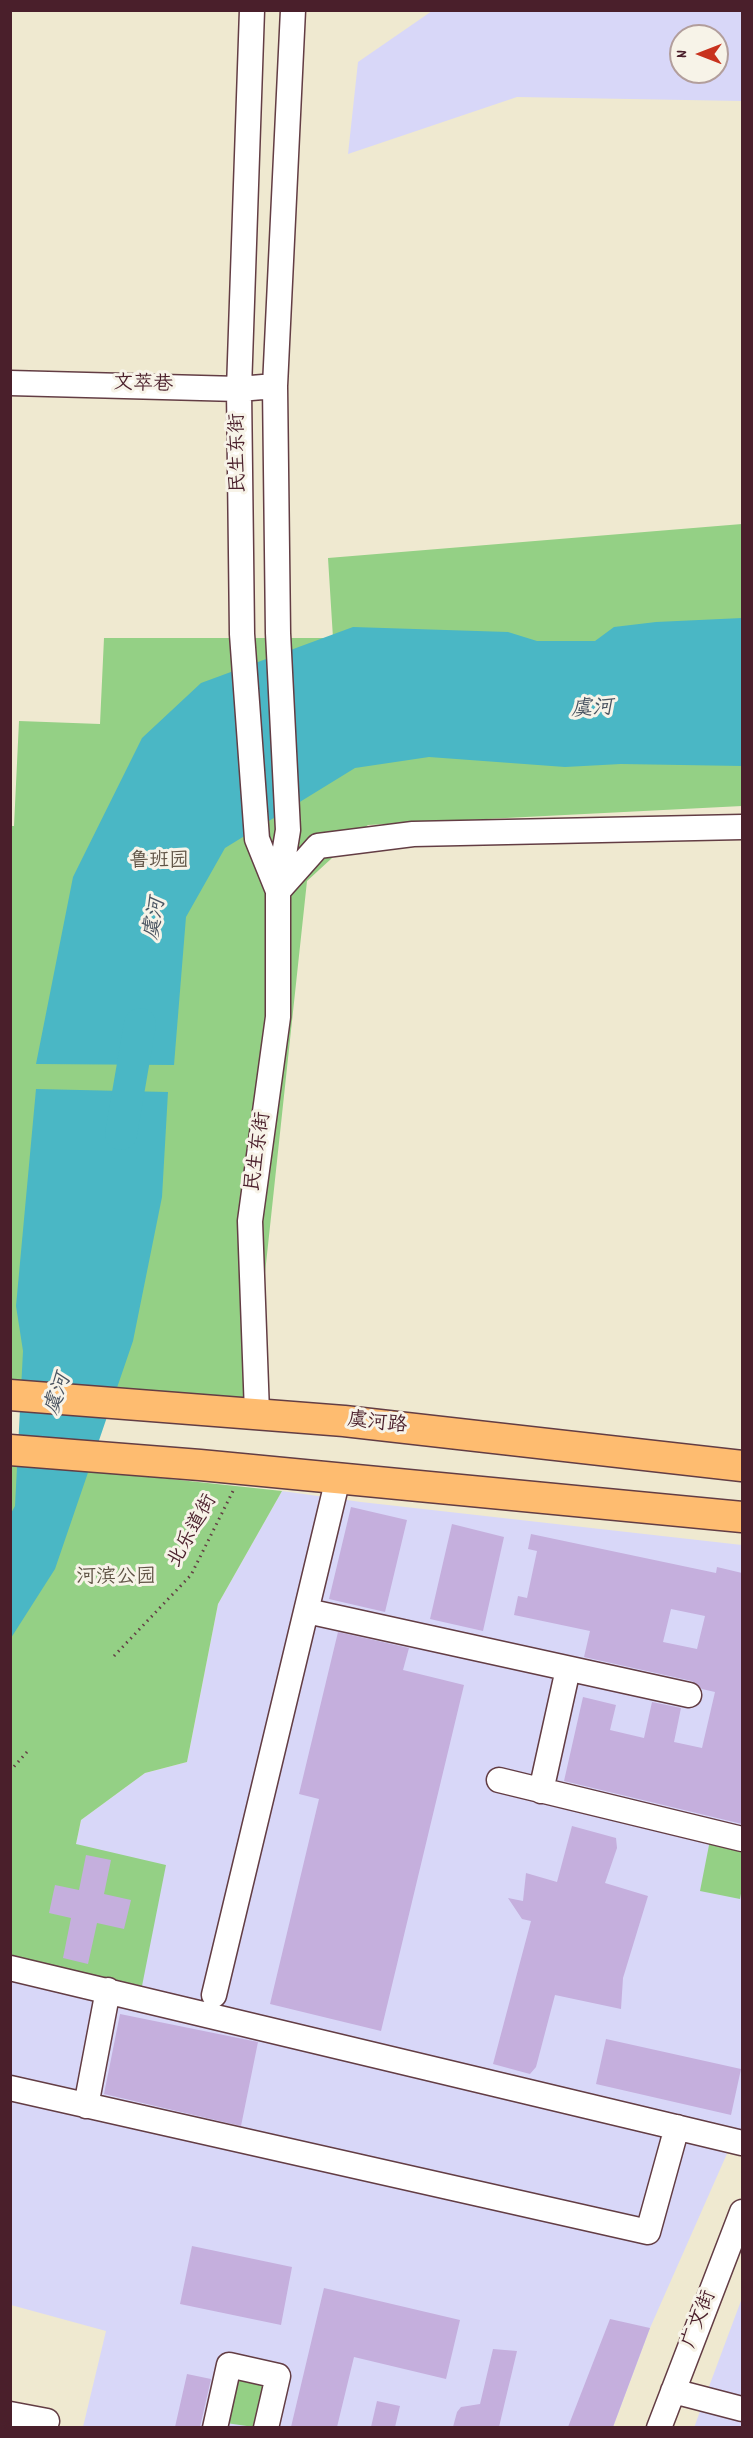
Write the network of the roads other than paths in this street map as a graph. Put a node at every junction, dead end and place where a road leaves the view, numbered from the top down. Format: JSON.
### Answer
{"nodes":[{"id":1,"x":252,"y":10,"type":"edge"},
{"id":2,"x":293,"y":10,"type":"edge"},
{"id":3,"x":10,"y":383,"type":"edge"},
{"id":4,"x":274,"y":386,"type":"junction"},
{"id":5,"x":239,"y":389,"type":"junction"},
{"id":6,"x":742,"y":827,"type":"edge"},
{"id":7,"x":278,"y":891,"type":"junction"},
{"id":8,"x":10,"y":1395,"type":"edge"},
{"id":9,"x":257,"y":1413,"type":"junction"},
{"id":10,"x":10,"y":1450,"type":"edge"},
{"id":11,"x":742,"y":1466,"type":"edge"},
{"id":12,"x":338,"y":1478,"type":"junction"},
{"id":13,"x":742,"y":1517,"type":"edge"},
{"id":14,"x":308,"y":1611,"type":"junction"},
{"id":15,"x":567,"y":1669,"type":"junction"},
{"id":16,"x":689,"y":1695,"type":"dead end"},
{"id":17,"x":499,"y":1780,"type":"dead end"},
{"id":18,"x":542,"y":1791,"type":"junction"},
{"id":19,"x":742,"y":1839,"type":"edge"},
{"id":20,"x":10,"y":1968,"type":"edge"},
{"id":21,"x":108,"y":1990,"type":"junction"},
{"id":22,"x":214,"y":1995,"type":"dead end"},
{"id":23,"x":10,"y":2088,"type":"edge"},
{"id":24,"x":86,"y":2106,"type":"junction"},
{"id":25,"x":677,"y":2127,"type":"junction"},
{"id":26,"x":742,"y":2143,"type":"edge"},
{"id":27,"x":742,"y":2212,"type":"edge"},
{"id":28,"x":673,"y":2391,"type":"junction"},
{"id":29,"x":742,"y":2409,"type":"edge"},
{"id":30,"x":10,"y":2414,"type":"edge"},
{"id":31,"x":46,"y":2421,"type":"dead end"},
{"id":32,"x":215,"y":2427,"type":"edge"},
{"id":33,"x":266,"y":2427,"type":"edge"},
{"id":34,"x":659,"y":2427,"type":"edge"}],
"edges":[{"from":1,"to":5,"type":"street","name":"民生东街"},
{"from":2,"to":4,"type":"street","name":"民生东街"},
{"from":3,"to":5,"type":"street","name":"文萃巷"},
{"from":4,"to":5,"type":"street","name":"文萃巷"},
{"from":4,"to":7,"type":"street","name":"民生东街"},
{"from":5,"to":7,"type":"street","name":"民生东街"},
{"from":6,"to":7,"type":"street"},
{"from":7,"to":9,"type":"street","name":"民生东街"},
{"from":8,"to":9,"type":"main road","name":"虞河路"},
{"from":9,"to":11,"type":"main road","name":"虞河路"},
{"from":10,"to":12,"type":"main road"},
{"from":12,"to":13,"type":"main road"},
{"from":12,"to":14,"type":"street"},
{"from":14,"to":15,"type":"street"},
{"from":14,"to":22,"type":"street"},
{"from":15,"to":16,"type":"street"},
{"from":15,"to":18,"type":"street"},
{"from":17,"to":18,"type":"street"},
{"from":18,"to":19,"type":"street"},
{"from":20,"to":21,"type":"street"},
{"from":21,"to":24,"type":"street"},
{"from":21,"to":25,"type":"street"},
{"from":23,"to":24,"type":"street"},
{"from":24,"to":25,"type":"street"},
{"from":25,"to":26,"type":"street"},
{"from":27,"to":28,"type":"street","name":"广文街"},
{"from":28,"to":29,"type":"street"},
{"from":28,"to":34,"type":"street","name":"广文街"},
{"from":30,"to":31,"type":"street"},
{"from":32,"to":33,"type":"street"}]}
